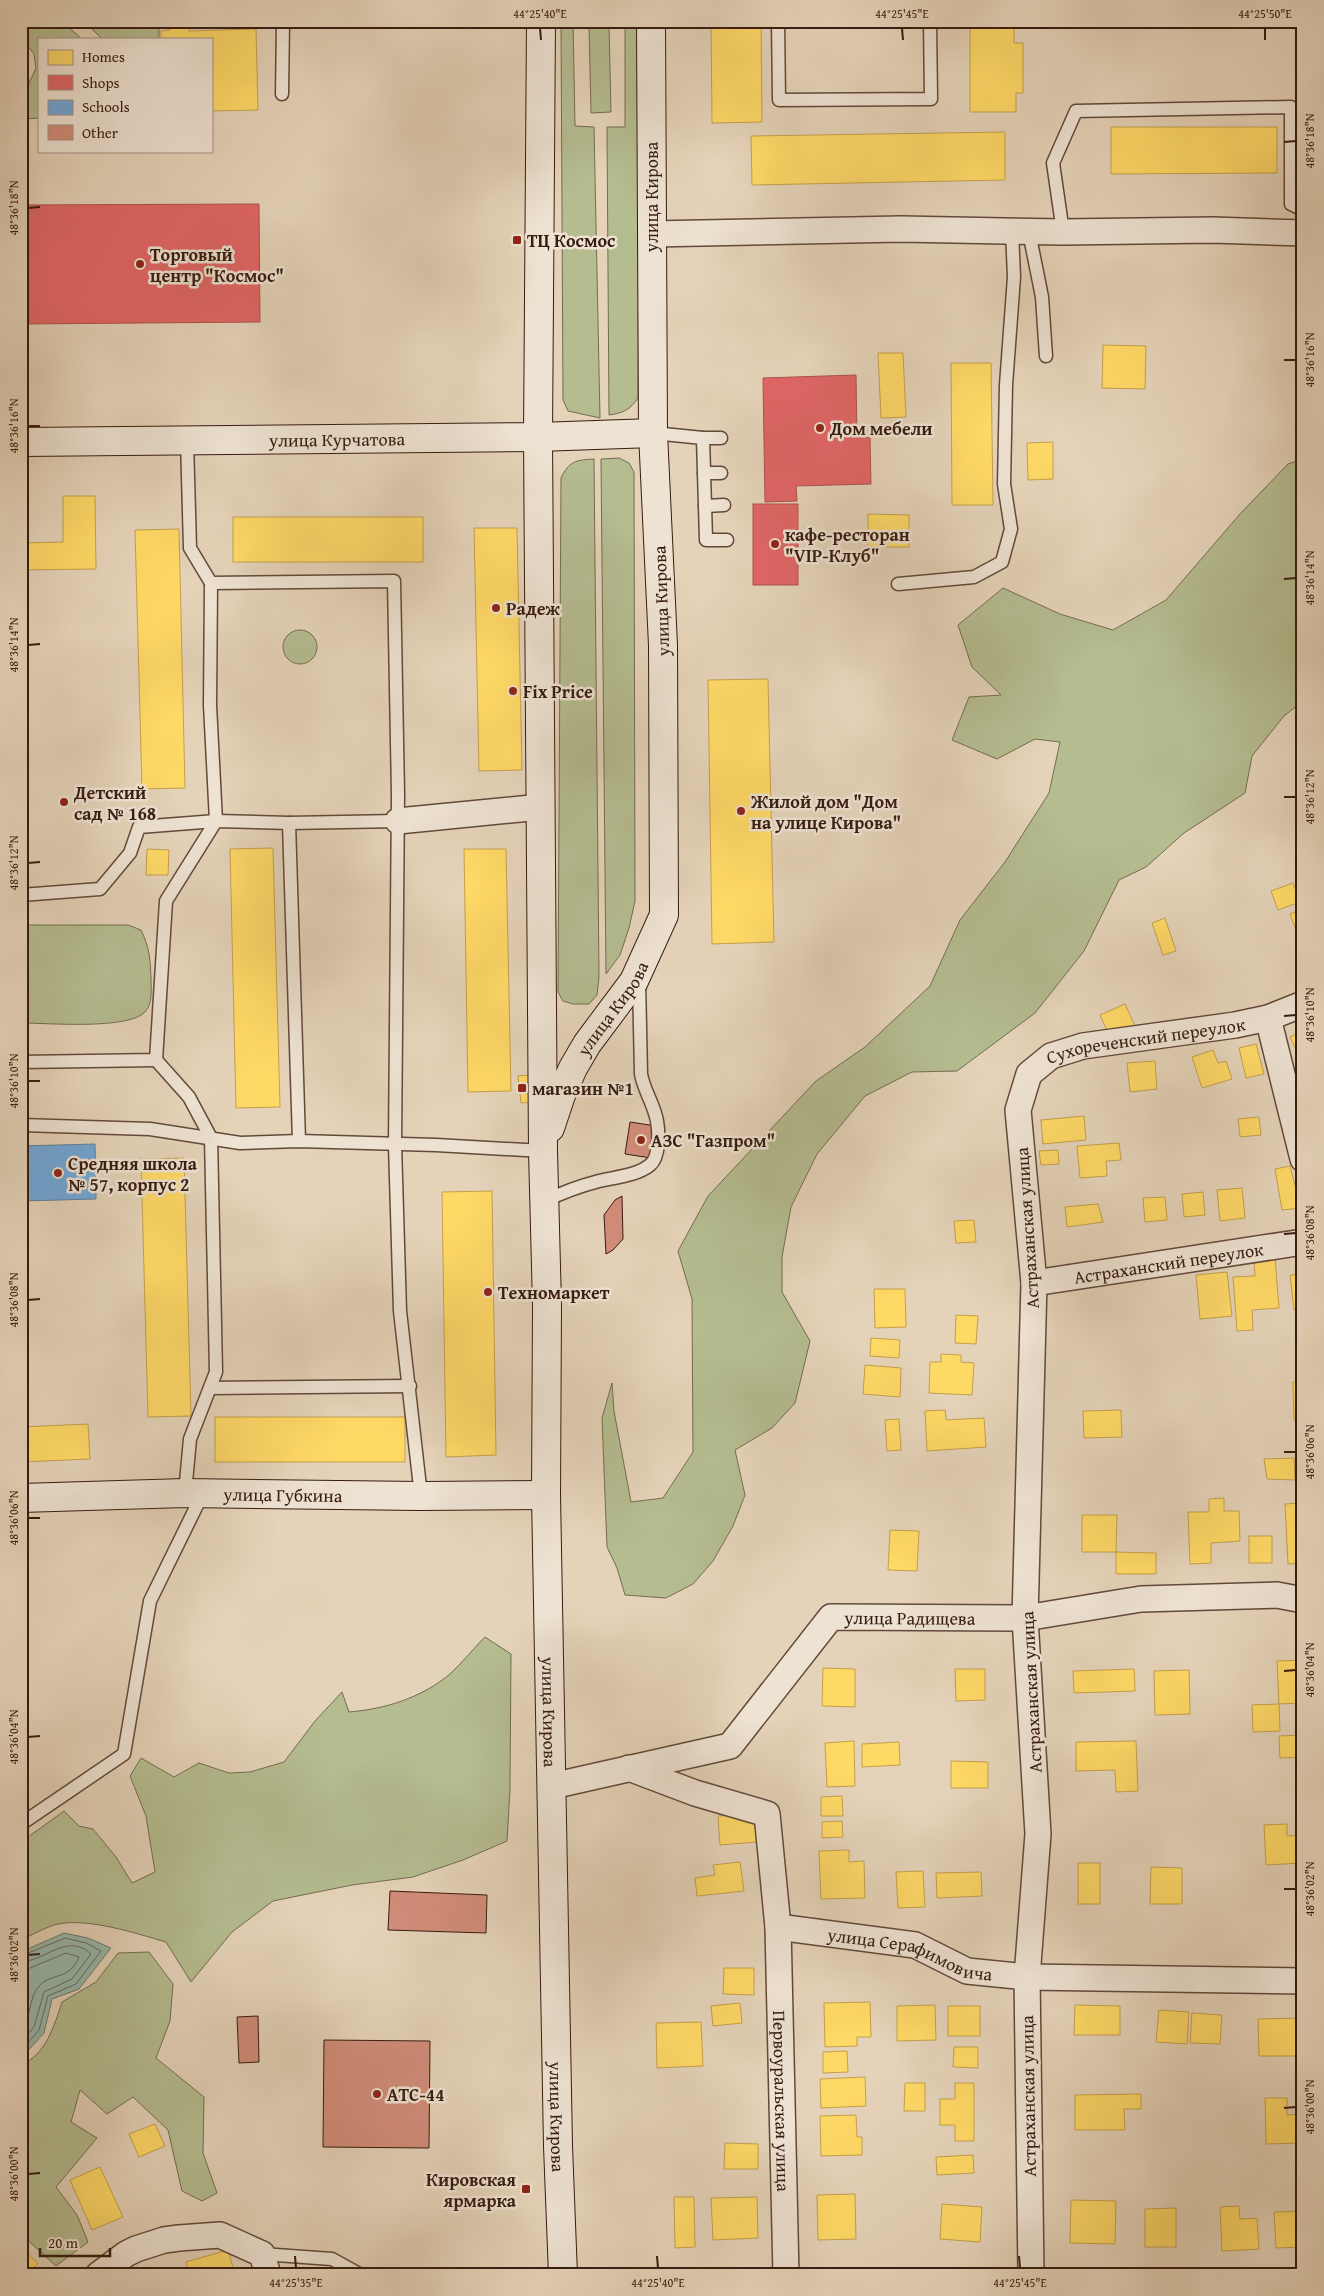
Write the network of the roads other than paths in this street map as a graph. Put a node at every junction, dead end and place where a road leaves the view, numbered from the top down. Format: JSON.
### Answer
{"nodes":[{"id":1,"x":283,"y":21,"type":"edge"},
{"id":2,"x":541,"y":21,"type":"edge"},
{"id":3,"x":651,"y":21,"type":"edge"},
{"id":4,"x":778,"y":21,"type":"edge"},
{"id":5,"x":930,"y":21,"type":"edge"},
{"id":6,"x":282,"y":94,"type":"dead end"},
{"id":7,"x":1303,"y":210,"type":"edge"},
{"id":8,"x":1021,"y":231,"type":"junction"},
{"id":9,"x":1063,"y":232,"type":"junction"},
{"id":10,"x":1303,"y":233,"type":"edge"},
{"id":11,"x":652,"y":234,"type":"junction"},
{"id":12,"x":1046,"y":356,"type":"dead end"},
{"id":13,"x":653,"y":433,"type":"junction"},
{"id":14,"x":538,"y":437,"type":"junction"},
{"id":15,"x":703,"y":438,"type":"junction"},
{"id":16,"x":721,"y":438,"type":"dead end"},
{"id":17,"x":187,"y":441,"type":"junction"},
{"id":18,"x":21,"y":442,"type":"edge"},
{"id":19,"x":721,"y":473,"type":"dead end"},
{"id":20,"x":704,"y":474,"type":"junction"},
{"id":21,"x":705,"y":506,"type":"junction"},
{"id":22,"x":724,"y":506,"type":"dead end"},
{"id":23,"x":727,"y":540,"type":"dead end"},
{"id":24,"x":211,"y":583,"type":"junction"},
{"id":25,"x":898,"y":584,"type":"dead end"},
{"id":26,"x":542,"y":807,"type":"junction"},
{"id":27,"x":398,"y":820,"type":"junction"},
{"id":28,"x":216,"y":821,"type":"junction"},
{"id":29,"x":289,"y":823,"type":"junction"},
{"id":30,"x":21,"y":895,"type":"edge"},
{"id":31,"x":638,"y":971,"type":"junction"},
{"id":32,"x":1303,"y":1004,"type":"edge"},
{"id":33,"x":1268,"y":1018,"type":"junction"},
{"id":34,"x":156,"y":1060,"type":"junction"},
{"id":35,"x":21,"y":1062,"type":"edge"},
{"id":36,"x":1018,"y":1110,"type":"joint"},
{"id":37,"x":21,"y":1125,"type":"edge"},
{"id":38,"x":211,"y":1138,"type":"junction"},
{"id":39,"x":299,"y":1142,"type":"junction"},
{"id":40,"x":396,"y":1145,"type":"junction"},
{"id":41,"x":543,"y":1151,"type":"junction"},
{"id":42,"x":1303,"y":1159,"type":"edge"},
{"id":43,"x":545,"y":1200,"type":"junction"},
{"id":44,"x":1303,"y":1242,"type":"edge"},
{"id":45,"x":1034,"y":1283,"type":"junction"},
{"id":46,"x":410,"y":1386,"type":"junction"},
{"id":47,"x":210,"y":1388,"type":"junction"},
{"id":48,"x":194,"y":1494,"type":"junction"},
{"id":49,"x":546,"y":1495,"type":"junction"},
{"id":50,"x":422,"y":1496,"type":"junction"},
{"id":51,"x":21,"y":1498,"type":"edge"},
{"id":52,"x":1303,"y":1600,"type":"edge"},
{"id":53,"x":1026,"y":1618,"type":"junction"},
{"id":54,"x":629,"y":1768,"type":"junction"},
{"id":55,"x":552,"y":1786,"type":"junction"},
{"id":56,"x":21,"y":1824,"type":"edge"},
{"id":57,"x":778,"y":1927,"type":"junction"},
{"id":58,"x":1027,"y":1977,"type":"junction"},
{"id":59,"x":1303,"y":1981,"type":"edge"},
{"id":60,"x":265,"y":2264,"type":"edge"},
{"id":61,"x":98,"y":2275,"type":"edge"},
{"id":62,"x":361,"y":2275,"type":"edge"},
{"id":63,"x":563,"y":2275,"type":"edge"},
{"id":64,"x":786,"y":2275,"type":"edge"},
{"id":65,"x":1031,"y":2275,"type":"edge"}],
"edges":[{"from":1,"to":6,"type":"lane"},
{"from":2,"to":14,"type":"main road","name":"улица Кирова"},
{"from":3,"to":11,"type":"main road","name":"улица Кирова"},
{"from":4,"to":5,"type":"lane"},
{"from":7,"to":9,"type":"lane"},
{"from":8,"to":9,"type":"street"},
{"from":8,"to":11,"type":"street"},
{"from":8,"to":12,"type":"lane"},
{"from":8,"to":25,"type":"lane"},
{"from":9,"to":10,"type":"street"},
{"from":11,"to":13,"type":"main road","name":"улица Кирова"},
{"from":13,"to":14,"type":"main road","name":"улица Курчатова"},
{"from":13,"to":15,"type":"lane"},
{"from":13,"to":31,"type":"main road","name":"улица Кирова"},
{"from":14,"to":17,"type":"main road","name":"улица Курчатова"},
{"from":14,"to":26,"type":"main road","name":"улица Кирова"},
{"from":15,"to":16,"type":"lane"},
{"from":15,"to":20,"type":"lane"},
{"from":17,"to":18,"type":"main road","name":"улица Курчатова"},
{"from":17,"to":24,"type":"lane"},
{"from":19,"to":20,"type":"lane"},
{"from":20,"to":21,"type":"lane"},
{"from":21,"to":22,"type":"lane"},
{"from":21,"to":23,"type":"lane"},
{"from":24,"to":27,"type":"lane"},
{"from":24,"to":28,"type":"lane"},
{"from":26,"to":27,"type":"street"},
{"from":26,"to":41,"type":"main road","name":"улица Кирова"},
{"from":27,"to":29,"type":"lane"},
{"from":27,"to":40,"type":"lane"},
{"from":28,"to":29,"type":"lane"},
{"from":28,"to":30,"type":"lane"},
{"from":28,"to":34,"type":"lane"},
{"from":29,"to":39,"type":"lane"},
{"from":31,"to":41,"type":"main road","name":"улица Кирова"},
{"from":31,"to":43,"type":"lane"},
{"from":32,"to":33,"type":"street","name":"Сухореченский переулок"},
{"from":33,"to":36,"type":"street","name":"Сухореченский переулок"},
{"from":33,"to":42,"type":"street"},
{"from":34,"to":35,"type":"lane"},
{"from":34,"to":38,"type":"lane"},
{"from":36,"to":45,"type":"street","name":"Астраханская улица"},
{"from":37,"to":38,"type":"lane"},
{"from":38,"to":39,"type":"lane"},
{"from":38,"to":47,"type":"lane"},
{"from":39,"to":40,"type":"lane"},
{"from":40,"to":41,"type":"lane"},
{"from":40,"to":46,"type":"lane"},
{"from":41,"to":43,"type":"main road","name":"улица Кирова"},
{"from":43,"to":49,"type":"main road","name":"улица Кирова"},
{"from":44,"to":45,"type":"street","name":"Астраханский переулок"},
{"from":45,"to":53,"type":"street","name":"Астраханская улица"},
{"from":46,"to":47,"type":"lane"},
{"from":46,"to":50,"type":"lane"},
{"from":47,"to":48,"type":"lane"},
{"from":48,"to":50,"type":"main road","name":"улица Губкина"},
{"from":48,"to":51,"type":"main road","name":"улица Губкина"},
{"from":48,"to":56,"type":"lane"},
{"from":49,"to":50,"type":"main road","name":"улица Губкина"},
{"from":49,"to":55,"type":"main road","name":"улица Кирова"},
{"from":52,"to":53,"type":"street","name":"улица Радищева"},
{"from":53,"to":54,"type":"street","name":"улица Радищева"},
{"from":53,"to":58,"type":"street","name":"Астраханская улица"},
{"from":54,"to":55,"type":"street","name":"улица Радищева"},
{"from":54,"to":57,"type":"street"},
{"from":55,"to":63,"type":"main road","name":"улица Кирова"},
{"from":57,"to":58,"type":"street","name":"улица Серафимовича"},
{"from":57,"to":64,"type":"street","name":"Первоуральская улица"},
{"from":58,"to":59,"type":"street","name":"улица Серафимовича"},
{"from":58,"to":65,"type":"street","name":"Астраханская улица"},
{"from":60,"to":61,"type":"street"},
{"from":60,"to":62,"type":"lane"}]}
